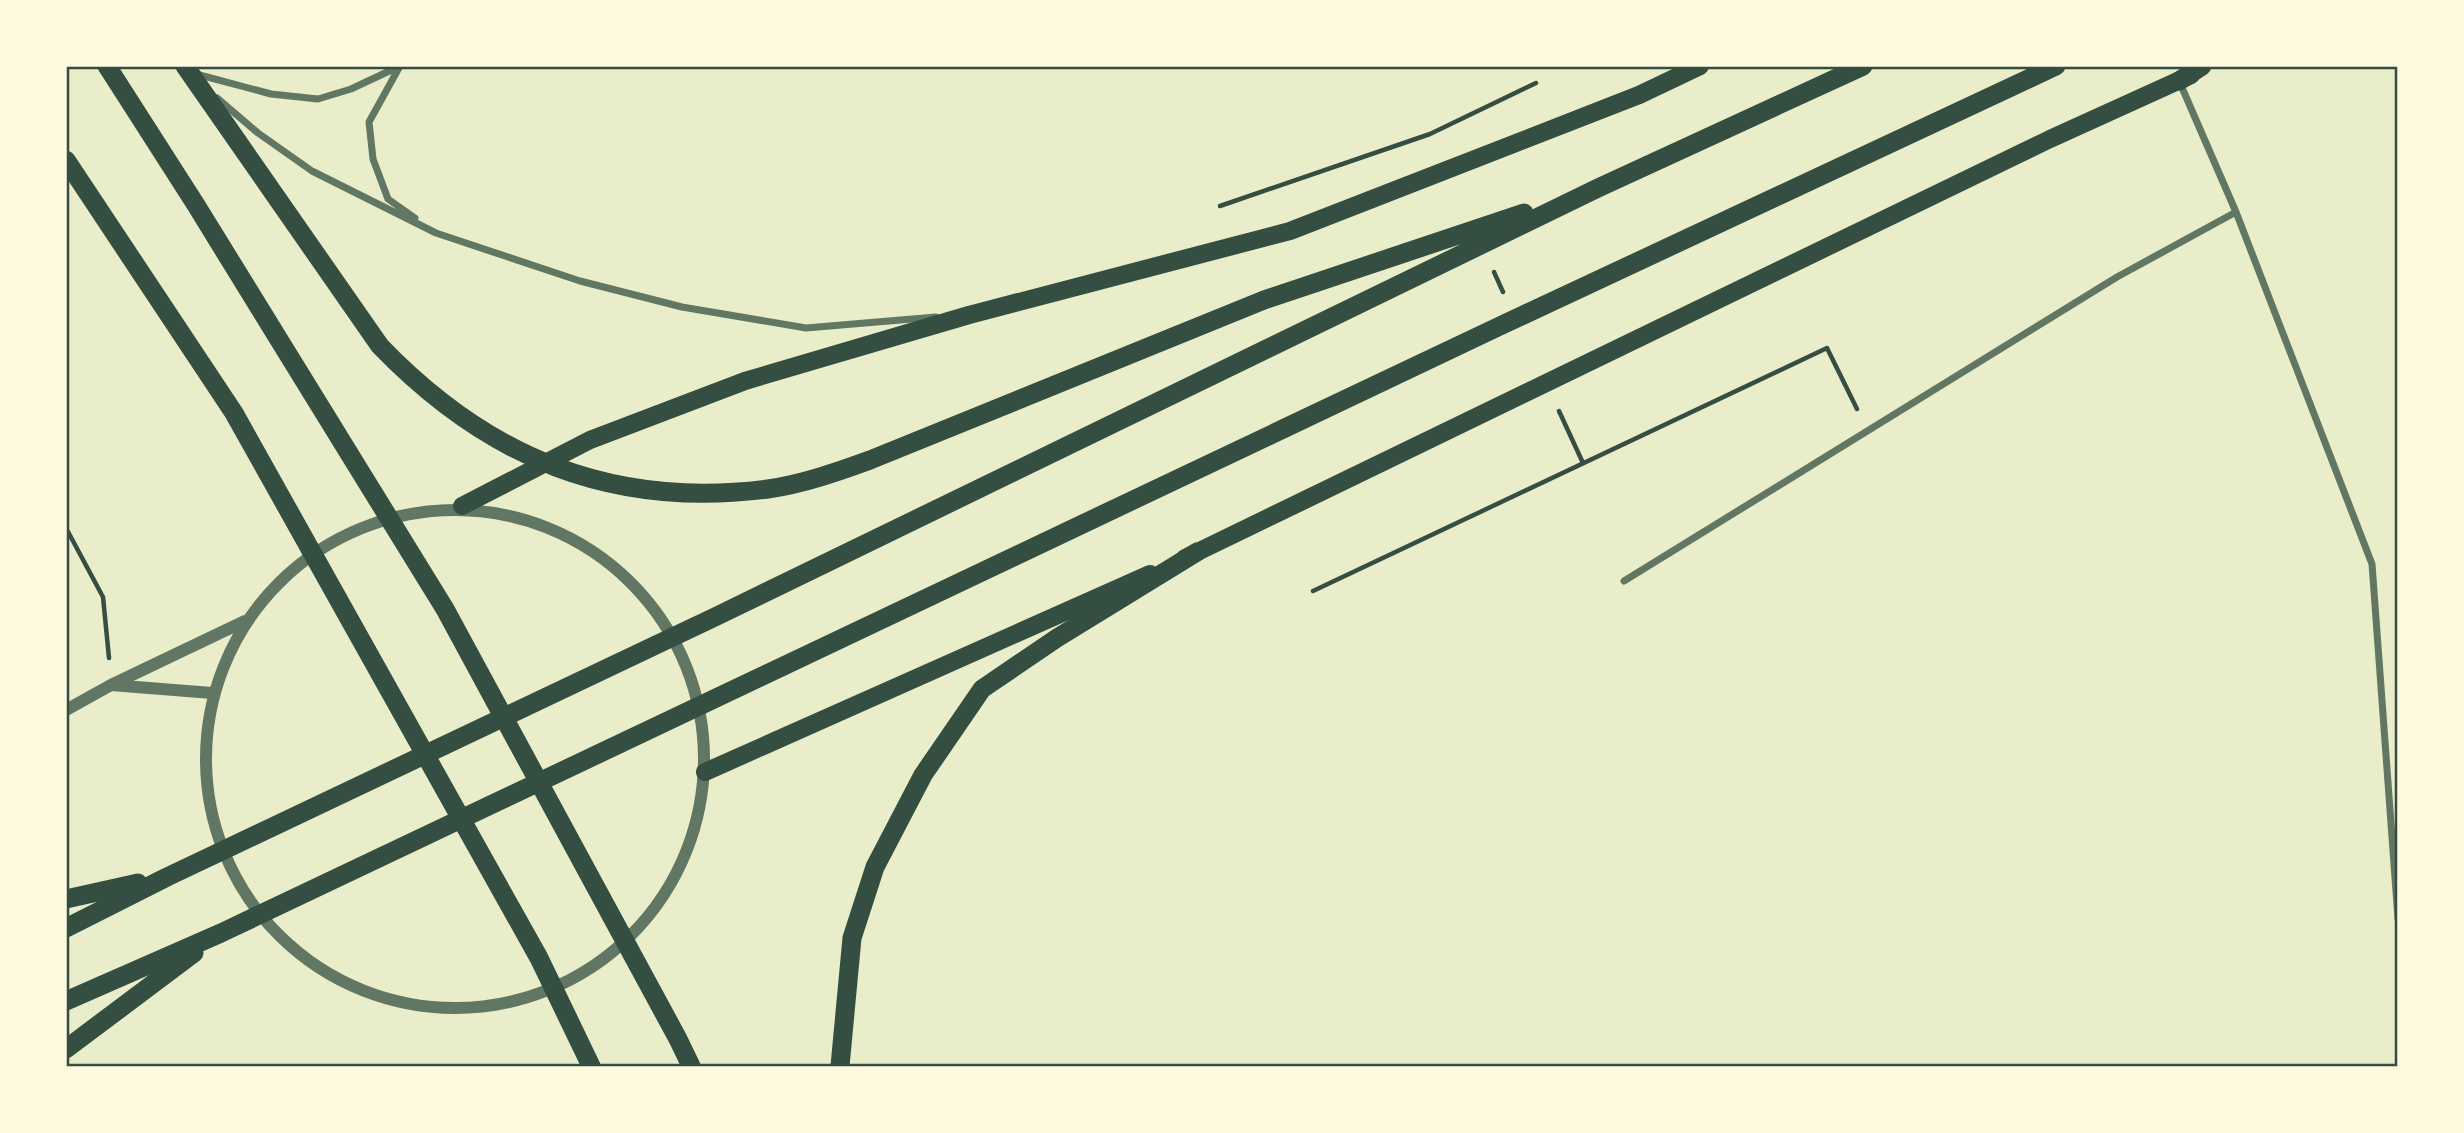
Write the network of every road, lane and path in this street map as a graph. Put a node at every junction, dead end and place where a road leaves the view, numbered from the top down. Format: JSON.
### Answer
{"nodes":[{"id":1,"x":107,"y":66,"type":"edge"},
{"id":2,"x":400,"y":66,"type":"edge"},
{"id":3,"x":1700,"y":66,"type":"edge"},
{"id":4,"x":1863,"y":66,"type":"edge"},
{"id":5,"x":2056,"y":66,"type":"edge"},
{"id":6,"x":2202,"y":66,"type":"edge"},
{"id":7,"x":2209,"y":66,"type":"edge"},
{"id":8,"x":183,"y":68,"type":"edge"},
{"id":9,"x":2179,"y":81,"type":"junction"},
{"id":10,"x":1536,"y":83,"type":"dead end"},
{"id":11,"x":66,"y":160,"type":"edge"},
{"id":12,"x":66,"y":187,"type":"edge"},
{"id":13,"x":1598,"y":188,"type":"junction"},
{"id":14,"x":96,"y":204,"type":"junction"},
{"id":15,"x":1220,"y":206,"type":"dead end"},
{"id":16,"x":2236,"y":212,"type":"junction"},
{"id":17,"x":436,"y":233,"type":"junction"},
{"id":18,"x":968,"y":315,"type":"junction"},
{"id":19,"x":1867,"y":431,"type":"junction"},
{"id":20,"x":462,"y":506,"type":"junction"},
{"id":21,"x":66,"y":528,"type":"edge"},
{"id":22,"x":1197,"y":552,"type":"junction"},
{"id":23,"x":1624,"y":581,"type":"dead end"},
{"id":24,"x":1313,"y":591,"type":"dead end"},
{"id":25,"x":245,"y":621,"type":"junction"},
{"id":26,"x":111,"y":685,"type":"junction"},
{"id":27,"x":212,"y":694,"type":"junction"},
{"id":28,"x":66,"y":710,"type":"edge"},
{"id":29,"x":705,"y":772,"type":"junction"},
{"id":30,"x":167,"y":877,"type":"junction"},
{"id":31,"x":66,"y":899,"type":"edge"},
{"id":32,"x":2398,"y":919,"type":"edge"},
{"id":33,"x":66,"y":928,"type":"edge"},
{"id":34,"x":221,"y":933,"type":"junction"},
{"id":35,"x":66,"y":1001,"type":"edge"},
{"id":36,"x":66,"y":1049,"type":"edge"},
{"id":37,"x":591,"y":1066,"type":"edge"},
{"id":38,"x":691,"y":1066,"type":"edge"},
{"id":39,"x":840,"y":1066,"type":"edge"}],
"edges":[{"from":1,"to":38,"type":"highway"},
{"from":2,"to":8,"type":"street"},
{"from":2,"to":17,"type":"street"},
{"from":3,"to":18,"type":"main road"},
{"from":4,"to":13,"type":"highway"},
{"from":5,"to":34,"type":"highway"},
{"from":6,"to":9,"type":"highway"},
{"from":7,"to":9,"type":"main road"},
{"from":8,"to":13,"type":"highway"},
{"from":8,"to":17,"type":"street"},
{"from":9,"to":16,"type":"street"},
{"from":9,"to":22,"type":"main road"},
{"from":10,"to":15,"type":"path"},
{"from":11,"to":14,"type":"highway"},
{"from":12,"to":14,"type":"highway"},
{"from":13,"to":30,"type":"highway"},
{"from":14,"to":37,"type":"highway"},
{"from":16,"to":19,"type":"street"},
{"from":16,"to":32,"type":"street"},
{"from":17,"to":18,"type":"street"},
{"from":18,"to":20,"type":"main road"},
{"from":19,"to":23,"type":"street"},
{"from":19,"to":24,"type":"path"},
{"from":20,"to":25,"type":"street"},
{"from":20,"to":29,"type":"street"},
{"from":21,"to":26,"type":"path"},
{"from":22,"to":29,"type":"main road"},
{"from":22,"to":39,"type":"highway"},
{"from":25,"to":26,"type":"street"},
{"from":25,"to":27,"type":"street"},
{"from":26,"to":27,"type":"street"},
{"from":26,"to":28,"type":"street"},
{"from":27,"to":29,"type":"street"},
{"from":30,"to":31,"type":"highway"},
{"from":30,"to":33,"type":"highway"},
{"from":34,"to":35,"type":"highway"},
{"from":34,"to":36,"type":"highway"}]}
